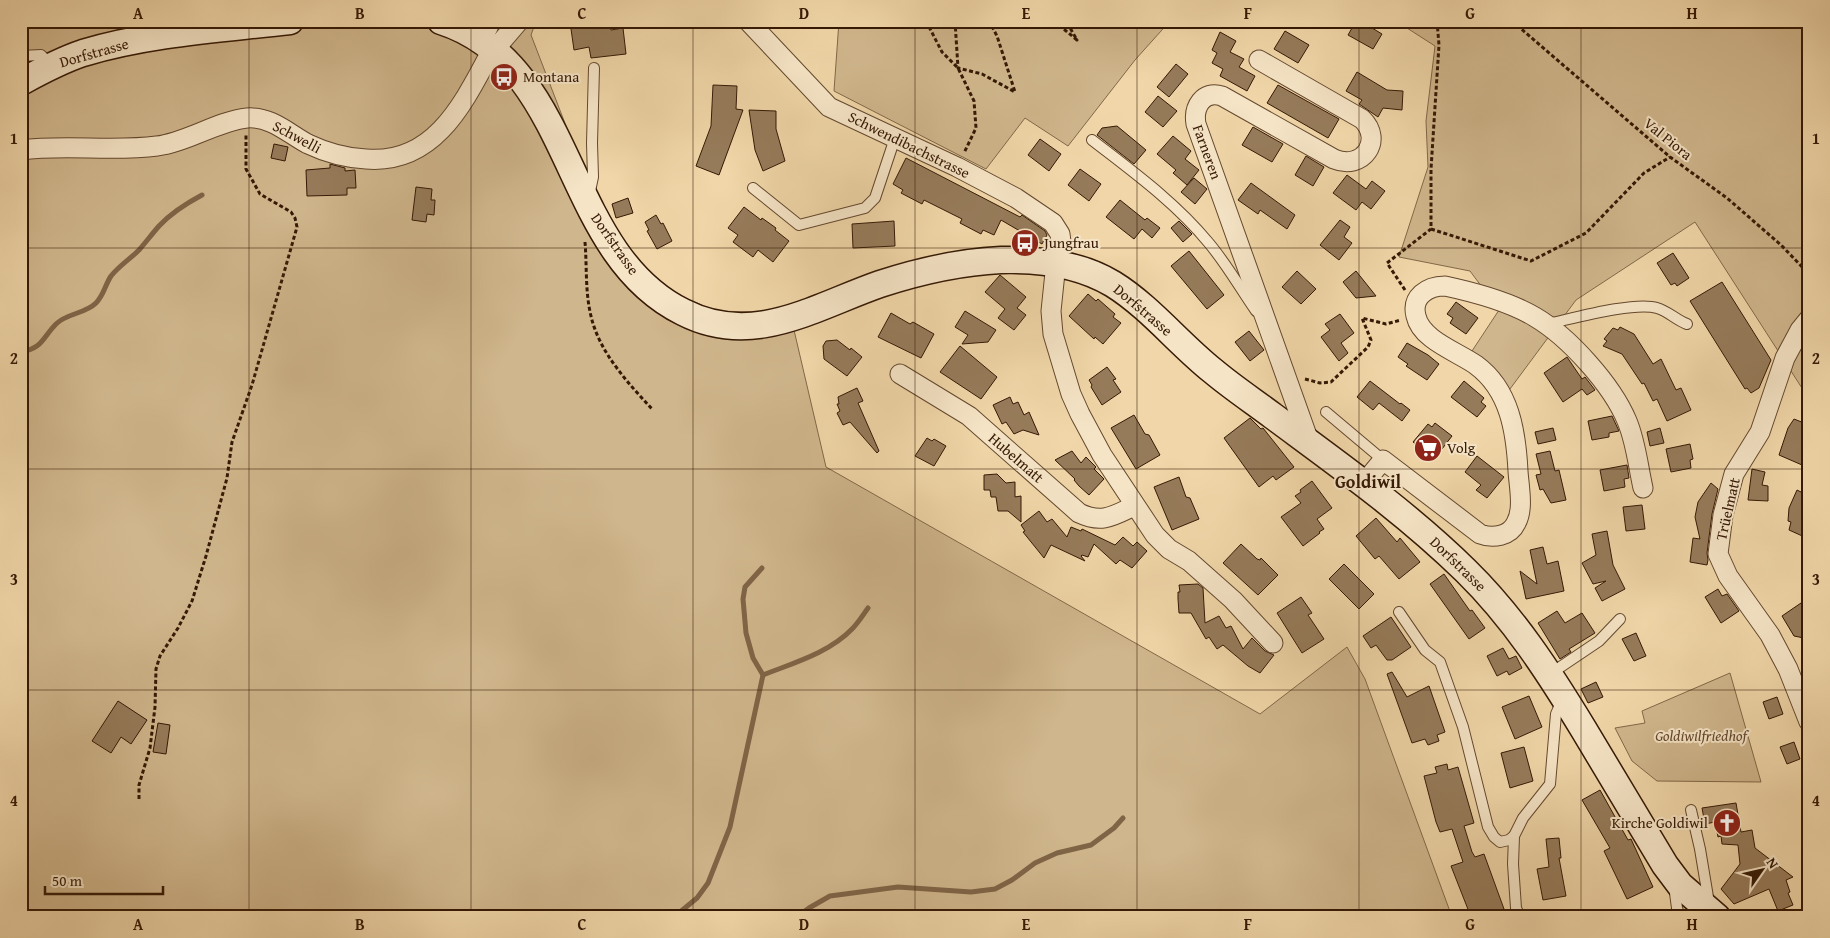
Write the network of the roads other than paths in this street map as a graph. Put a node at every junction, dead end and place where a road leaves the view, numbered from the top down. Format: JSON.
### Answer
{"nodes":[{"id":1,"x":290,"y":21,"type":"edge"},
{"id":2,"x":442,"y":21,"type":"edge"},
{"id":3,"x":519,"y":21,"type":"edge"},
{"id":4,"x":748,"y":21,"type":"edge"},
{"id":5,"x":490,"y":40,"type":"edge"},
{"id":6,"x":21,"y":56,"type":"edge"},
{"id":7,"x":1259,"y":60,"type":"dead end"},
{"id":8,"x":51,"y":66,"type":"junction"},
{"id":9,"x":594,"y":68,"type":"dead end"},
{"id":10,"x":21,"y":82,"type":"edge"},
{"id":11,"x":895,"y":138,"type":"junction"},
{"id":12,"x":1092,"y":140,"type":"dead end"},
{"id":13,"x":21,"y":150,"type":"edge"},
{"id":14,"x":753,"y":188,"type":"dead end"},
{"id":15,"x":590,"y":208,"type":"junction"},
{"id":16,"x":1056,"y":263,"type":"junction"},
{"id":17,"x":1809,"y":319,"type":"edge"},
{"id":18,"x":1547,"y":324,"type":"junction"},
{"id":19,"x":1687,"y":324,"type":"dead end"},
{"id":20,"x":1270,"y":328,"type":"junction"},
{"id":21,"x":900,"y":374,"type":"dead end"},
{"id":22,"x":1326,"y":412,"type":"dead end"},
{"id":23,"x":1310,"y":444,"type":"junction"},
{"id":24,"x":1384,"y":460,"type":"junction"},
{"id":25,"x":1364,"y":483,"type":"junction"},
{"id":26,"x":1643,"y":488,"type":"dead end"},
{"id":27,"x":1134,"y":506,"type":"junction"},
{"id":28,"x":1399,"y":612,"type":"dead end"},
{"id":29,"x":1620,"y":618,"type":"dead end"},
{"id":30,"x":1273,"y":643,"type":"dead end"},
{"id":31,"x":1550,"y":674,"type":"junction"},
{"id":32,"x":1563,"y":696,"type":"junction"},
{"id":33,"x":1809,"y":722,"type":"edge"},
{"id":34,"x":1691,"y":810,"type":"dead end"},
{"id":35,"x":1514,"y":836,"type":"junction"},
{"id":36,"x":1680,"y":885,"type":"junction"},
{"id":37,"x":1714,"y":914,"type":"edge"},
{"id":38,"x":1520,"y":917,"type":"edge"},
{"id":39,"x":1680,"y":917,"type":"edge"}],
"edges":[{"from":1,"to":8,"type":"street","name":"Dorfstrasse"},
{"from":2,"to":5,"type":"street","name":"Dorfstrasse"},
{"from":3,"to":5,"type":"street","name":"Schwelli"},
{"from":4,"to":11,"type":"street","name":"Schwendibachstrasse"},
{"from":5,"to":13,"type":"street","name":"Schwelli"},
{"from":5,"to":15,"type":"street","name":"Dorfstrasse"},
{"from":6,"to":8,"type":"lane"},
{"from":7,"to":20,"type":"street","name":"Farneren"},
{"from":8,"to":10,"type":"street","name":"Dorfstrasse"},
{"from":9,"to":15,"type":"lane"},
{"from":11,"to":14,"type":"lane"},
{"from":11,"to":16,"type":"street","name":"Schwendibachstrasse"},
{"from":12,"to":20,"type":"lane"},
{"from":15,"to":16,"type":"street","name":"Dorfstrasse"},
{"from":16,"to":23,"type":"street","name":"Dorfstrasse"},
{"from":16,"to":27,"type":"street"},
{"from":17,"to":33,"type":"street","name":"Trüelmatt"},
{"from":18,"to":19,"type":"lane"},
{"from":18,"to":24,"type":"street"},
{"from":18,"to":26,"type":"street"},
{"from":20,"to":23,"type":"street","name":"Farneren"},
{"from":21,"to":27,"type":"street","name":"Hubelmatt"},
{"from":22,"to":24,"type":"lane"},
{"from":23,"to":25,"type":"street","name":"Dorfstrasse"},
{"from":24,"to":25,"type":"street"},
{"from":25,"to":31,"type":"street","name":"Dorfstrasse"},
{"from":27,"to":30,"type":"street"},
{"from":28,"to":35,"type":"lane"},
{"from":29,"to":31,"type":"lane"},
{"from":31,"to":32,"type":"street","name":"Dorfstrasse"},
{"from":32,"to":35,"type":"lane"},
{"from":32,"to":36,"type":"street","name":"Dorfstrasse"},
{"from":34,"to":37,"type":"lane"},
{"from":35,"to":38,"type":"lane"},
{"from":36,"to":37,"type":"street","name":"Dorfstrasse"},
{"from":36,"to":39,"type":"lane"}]}
